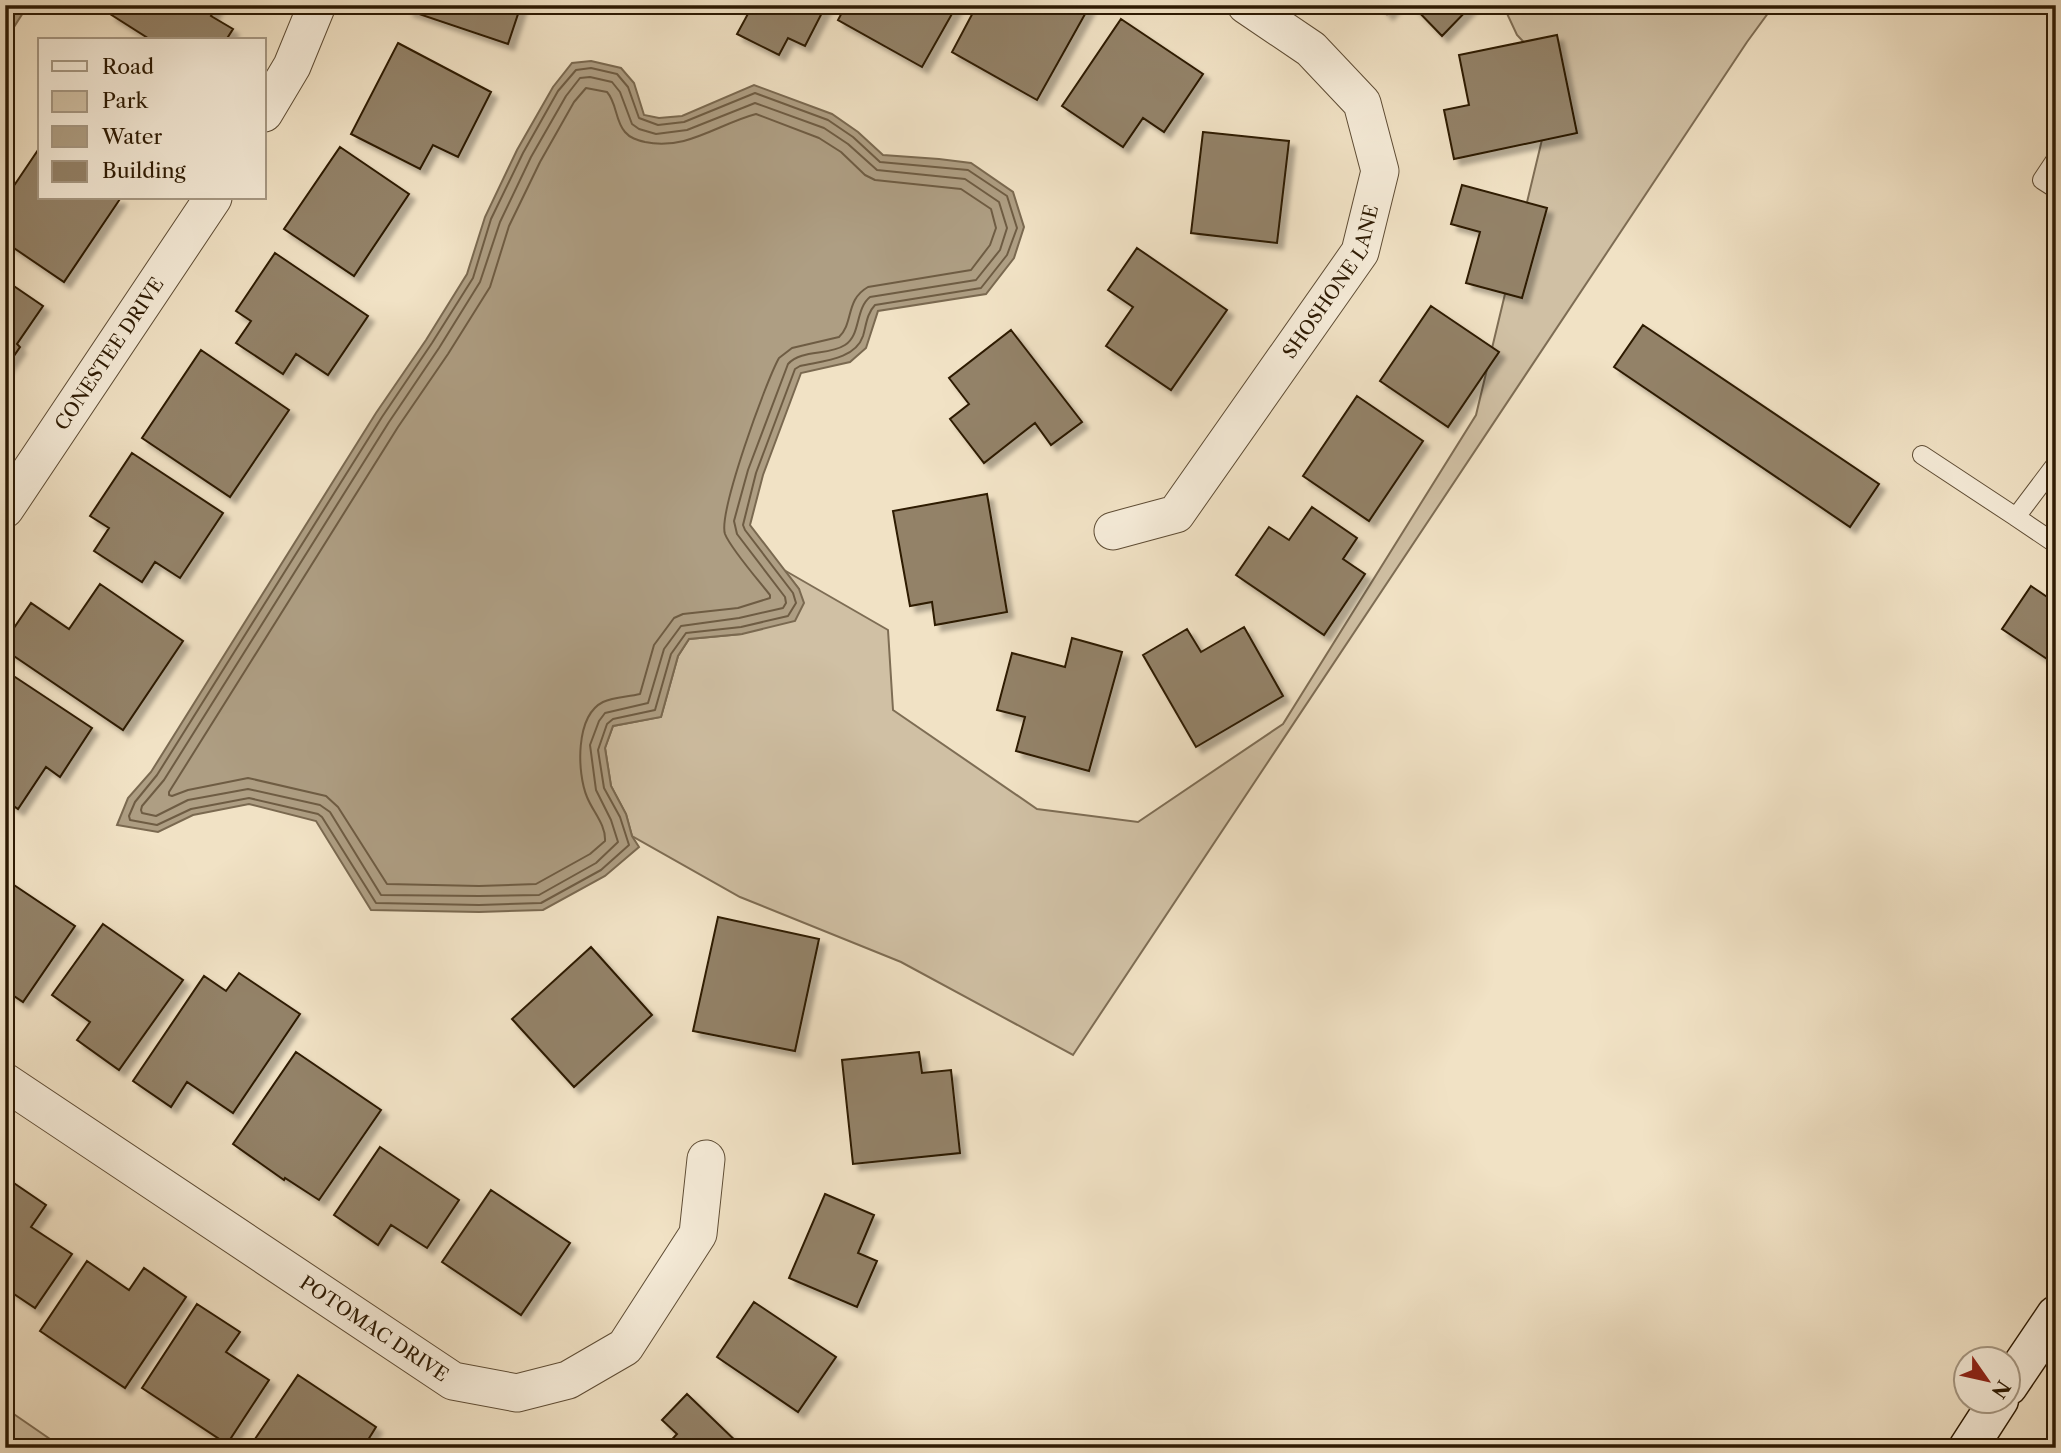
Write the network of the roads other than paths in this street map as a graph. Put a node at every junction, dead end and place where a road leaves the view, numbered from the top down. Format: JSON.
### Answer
{"nodes":[{"id":1,"x":317,"y":5,"type":"edge"},
{"id":2,"x":1246,"y":5,"type":"edge"},
{"id":3,"x":266,"y":110,"type":"edge"},
{"id":4,"x":2056,"y":159,"type":"edge"},
{"id":5,"x":2056,"y":189,"type":"edge"},
{"id":6,"x":212,"y":200,"type":"edge"},
{"id":7,"x":1922,"y":455,"type":"dead end"},
{"id":8,"x":2056,"y":464,"type":"edge"},
{"id":9,"x":5,"y":509,"type":"edge"},
{"id":10,"x":2017,"y":517,"type":"junction"},
{"id":11,"x":1113,"y":531,"type":"dead end"},
{"id":12,"x":2056,"y":544,"type":"edge"},
{"id":13,"x":5,"y":1082,"type":"edge"},
{"id":14,"x":706,"y":1159,"type":"dead end"},
{"id":15,"x":2056,"y":1315,"type":"edge"},
{"id":16,"x":2022,"y":1365,"type":"edge"},
{"id":17,"x":1990,"y":1414,"type":"edge"},
{"id":18,"x":1968,"y":1448,"type":"edge"}],
"edges":[{"from":1,"to":3,"type":"street"},
{"from":2,"to":11,"type":"street","name":"SHOSHONE LANE"},
{"from":4,"to":5,"type":"lane"},
{"from":6,"to":9,"type":"street","name":"CONESTEE DRIVE"},
{"from":7,"to":10,"type":"lane"},
{"from":8,"to":10,"type":"lane"},
{"from":10,"to":12,"type":"lane"},
{"from":13,"to":14,"type":"street","name":"POTOMAC DRIVE"},
{"from":15,"to":16,"type":"main road"},
{"from":17,"to":18,"type":"main road"}]}
